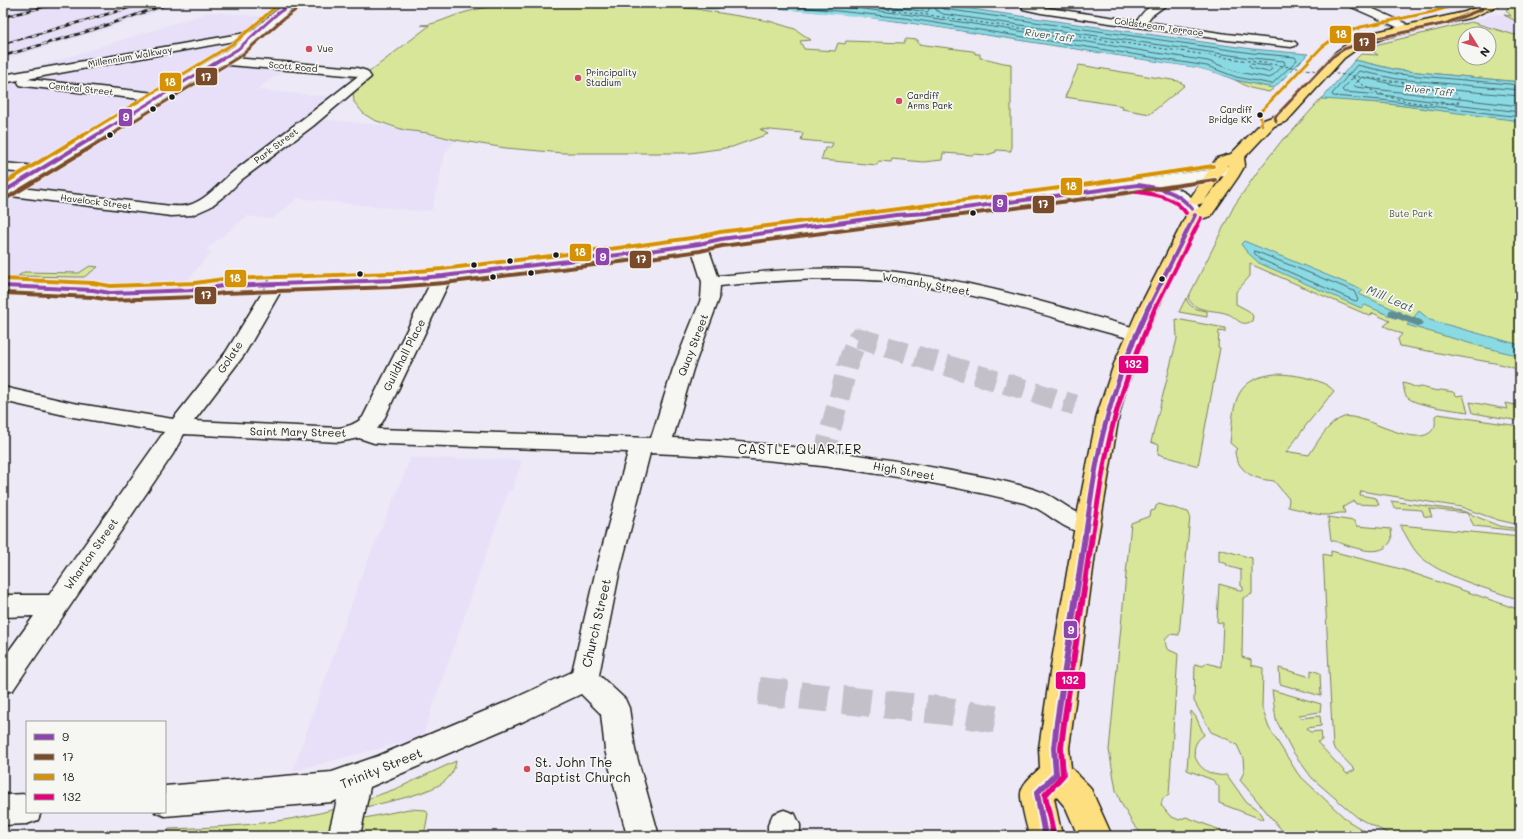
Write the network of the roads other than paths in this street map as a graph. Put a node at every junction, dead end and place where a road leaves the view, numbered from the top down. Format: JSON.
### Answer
{"nodes":[{"id":1,"x":1164,"y":3,"type":"edge"},
{"id":2,"x":1351,"y":3,"type":"edge"},
{"id":3,"x":1478,"y":3,"type":"edge"},
{"id":4,"x":1495,"y":3,"type":"edge"},
{"id":5,"x":289,"y":5,"type":"edge"},
{"id":6,"x":1027,"y":5,"type":"edge"},
{"id":7,"x":1140,"y":24,"type":"junction"},
{"id":8,"x":1401,"y":25,"type":"junction"},
{"id":9,"x":257,"y":34,"type":"junction"},
{"id":10,"x":1291,"y":44,"type":"dead end"},
{"id":11,"x":220,"y":61,"type":"junction"},
{"id":12,"x":365,"y":78,"type":"joint"},
{"id":13,"x":3,"y":79,"type":"edge"},
{"id":14,"x":159,"y":97,"type":"junction"},
{"id":15,"x":1269,"y":123,"type":"junction"},
{"id":16,"x":3,"y":168,"type":"edge"},
{"id":17,"x":38,"y":170,"type":"junction"},
{"id":18,"x":1214,"y":181,"type":"junction"},
{"id":19,"x":1138,"y":185,"type":"junction"},
{"id":20,"x":4,"y":192,"type":"edge"},
{"id":21,"x":186,"y":211,"type":"joint"},
{"id":22,"x":1194,"y":212,"type":"junction"},
{"id":23,"x":699,"y":244,"type":"junction"},
{"id":24,"x":443,"y":276,"type":"junction"},
{"id":25,"x":711,"y":282,"type":"junction"},
{"id":26,"x":1136,"y":334,"type":"junction"},
{"id":27,"x":3,"y":394,"type":"edge"},
{"id":28,"x":178,"y":427,"type":"junction"},
{"id":29,"x":361,"y":430,"type":"junction"},
{"id":30,"x":650,"y":445,"type":"junction"},
{"id":31,"x":1087,"y":525,"type":"junction"},
{"id":32,"x":55,"y":605,"type":"junction"},
{"id":33,"x":3,"y":606,"type":"edge"},
{"id":34,"x":6,"y":676,"type":"edge"},
{"id":35,"x":584,"y":679,"type":"junction"},
{"id":36,"x":1056,"y":774,"type":"junction"},
{"id":37,"x":357,"y":778,"type":"junction"},
{"id":38,"x":166,"y":801,"type":"edge"},
{"id":39,"x":26,"y":809,"type":"edge"},
{"id":40,"x":3,"y":810,"type":"edge"},
{"id":41,"x":344,"y":836,"type":"edge"},
{"id":42,"x":643,"y":836,"type":"edge"},
{"id":43,"x":1047,"y":836,"type":"edge"},
{"id":44,"x":1096,"y":836,"type":"edge"}],
"edges":[{"from":1,"to":7,"type":"street"},
{"from":2,"to":8,"type":"street"},
{"from":3,"to":8,"type":"main road"},
{"from":4,"to":15,"type":"main road"},
{"from":5,"to":9,"type":"street"},
{"from":6,"to":7,"type":"street","name":"Coldstream Terrace"},
{"from":7,"to":10,"type":"street","name":"Coldstream Terrace"},
{"from":8,"to":15,"type":"main road"},
{"from":9,"to":11,"type":"street"},
{"from":9,"to":13,"type":"street","name":"Millennium Walkway"},
{"from":11,"to":12,"type":"street","name":"Scott Road"},
{"from":11,"to":14,"type":"street"},
{"from":12,"to":21,"type":"street","name":"Park Street"},
{"from":13,"to":14,"type":"street","name":"Central Street"},
{"from":14,"to":17,"type":"street"},
{"from":15,"to":18,"type":"main road"},
{"from":16,"to":17,"type":"street"},
{"from":17,"to":20,"type":"street"},
{"from":18,"to":19,"type":"street"},
{"from":18,"to":22,"type":"main road"},
{"from":19,"to":22,"type":"street"},
{"from":19,"to":23,"type":"street"},
{"from":20,"to":21,"type":"street","name":"Havelock Street"},
{"from":22,"to":26,"type":"main road"},
{"from":23,"to":24,"type":"street"},
{"from":23,"to":25,"type":"street","name":"Quay Street"},
{"from":24,"to":28,"type":"street","name":"Golate"},
{"from":24,"to":29,"type":"street","name":"Guildhall Place"},
{"from":25,"to":26,"type":"street","name":"Womanby Street"},
{"from":25,"to":30,"type":"street","name":"Quay Street"},
{"from":26,"to":31,"type":"main road"},
{"from":27,"to":28,"type":"street","name":"Saint Mary Street"},
{"from":28,"to":29,"type":"street","name":"Saint Mary Street"},
{"from":28,"to":32,"type":"street","name":"Wharton Street"},
{"from":29,"to":30,"type":"street","name":"Saint Mary Street"},
{"from":30,"to":31,"type":"street","name":"High Street"},
{"from":30,"to":35,"type":"street","name":"Church Street"},
{"from":31,"to":36,"type":"main road"},
{"from":32,"to":33,"type":"street"},
{"from":32,"to":34,"type":"street","name":"Wharton Street"},
{"from":35,"to":37,"type":"street","name":"Trinity Street"},
{"from":35,"to":42,"type":"street","name":"Church Street"},
{"from":36,"to":43,"type":"main road"},
{"from":36,"to":44,"type":"main road"},
{"from":37,"to":38,"type":"street","name":"Trinity Street"},
{"from":37,"to":41,"type":"street"},
{"from":39,"to":40,"type":"street"}]}
